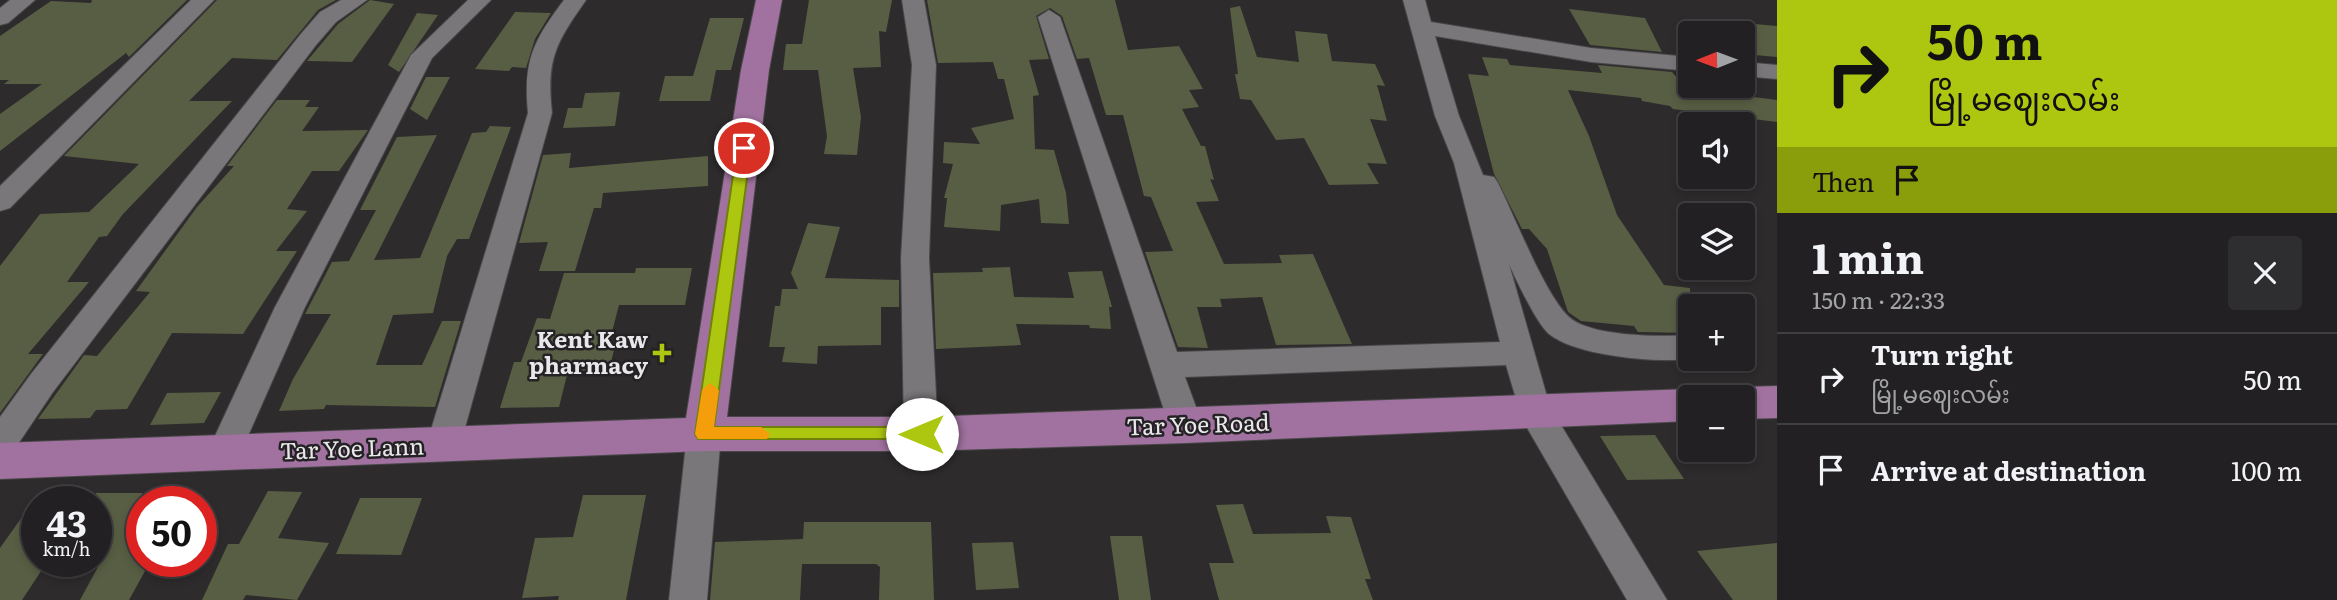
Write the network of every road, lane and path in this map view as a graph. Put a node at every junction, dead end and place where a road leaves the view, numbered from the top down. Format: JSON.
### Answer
{"nodes":[{"id":1,"x":24,"y":0,"type":"edge"},
{"id":2,"x":204,"y":0,"type":"edge"},
{"id":3,"x":356,"y":0,"type":"edge"},
{"id":4,"x":480,"y":0,"type":"edge"},
{"id":5,"x":575,"y":0,"type":"edge"},
{"id":6,"x":768,"y":0,"type":"edge"},
{"id":7,"x":913,"y":0,"type":"edge"},
{"id":8,"x":1414,"y":0,"type":"edge"},
{"id":9,"x":1049,"y":17,"type":"dead end"},
{"id":10,"x":0,"y":18,"type":"edge"},
{"id":11,"x":1424,"y":27,"type":"junction"},
{"id":12,"x":1678,"y":63,"type":"edge"},
{"id":13,"x":1755,"y":70,"type":"edge"},
{"id":14,"x":1777,"y":72,"type":"edge"},
{"id":15,"x":1469,"y":169,"type":"junction"},
{"id":16,"x":0,"y":202,"type":"edge"},
{"id":17,"x":1678,"y":348,"type":"edge"},
{"id":18,"x":1519,"y":353,"type":"junction"},
{"id":19,"x":1166,"y":365,"type":"junction"},
{"id":20,"x":1777,"y":402,"type":"edge"},
{"id":21,"x":1755,"y":403,"type":"edge"},
{"id":22,"x":1678,"y":405,"type":"edge"},
{"id":23,"x":1534,"y":410,"type":"junction"},
{"id":24,"x":1186,"y":426,"type":"junction"},
{"id":25,"x":704,"y":434,"type":"junction"},
{"id":26,"x":922,"y":434,"type":"junction"},
{"id":27,"x":0,"y":443,"type":"edge"},
{"id":28,"x":443,"y":446,"type":"junction"},
{"id":29,"x":224,"y":453,"type":"junction"},
{"id":30,"x":0,"y":461,"type":"edge"},
{"id":31,"x":688,"y":600,"type":"edge"},
{"id":32,"x":1648,"y":600,"type":"edge"}],
"edges":[{"from":1,"to":10,"type":"street"},
{"from":2,"to":16,"type":"street"},
{"from":3,"to":27,"type":"street"},
{"from":4,"to":29,"type":"street"},
{"from":5,"to":28,"type":"street"},
{"from":6,"to":25,"type":"main road"},
{"from":7,"to":26,"type":"street"},
{"from":8,"to":11,"type":"street"},
{"from":9,"to":19,"type":"street"},
{"from":11,"to":12,"type":"street"},
{"from":11,"to":15,"type":"street"},
{"from":13,"to":14,"type":"street"},
{"from":15,"to":17,"type":"street"},
{"from":15,"to":18,"type":"street"},
{"from":18,"to":19,"type":"street"},
{"from":18,"to":23,"type":"street"},
{"from":19,"to":24,"type":"street"},
{"from":20,"to":21,"type":"main road"},
{"from":22,"to":23,"type":"main road","name":"Tar Yoe Road"},
{"from":23,"to":24,"type":"main road","name":"Tar Yoe Road"},
{"from":23,"to":32,"type":"street"},
{"from":24,"to":26,"type":"main road","name":"Tar Yoe Road"},
{"from":25,"to":26,"type":"main road","name":"Tar Yoe Road"},
{"from":25,"to":28,"type":"main road","name":"Tar Yoe Lann"},
{"from":25,"to":31,"type":"street"},
{"from":28,"to":29,"type":"main road","name":"Tar Yoe Lann"},
{"from":29,"to":30,"type":"main road","name":"Tar Yoe Lann"}]}
